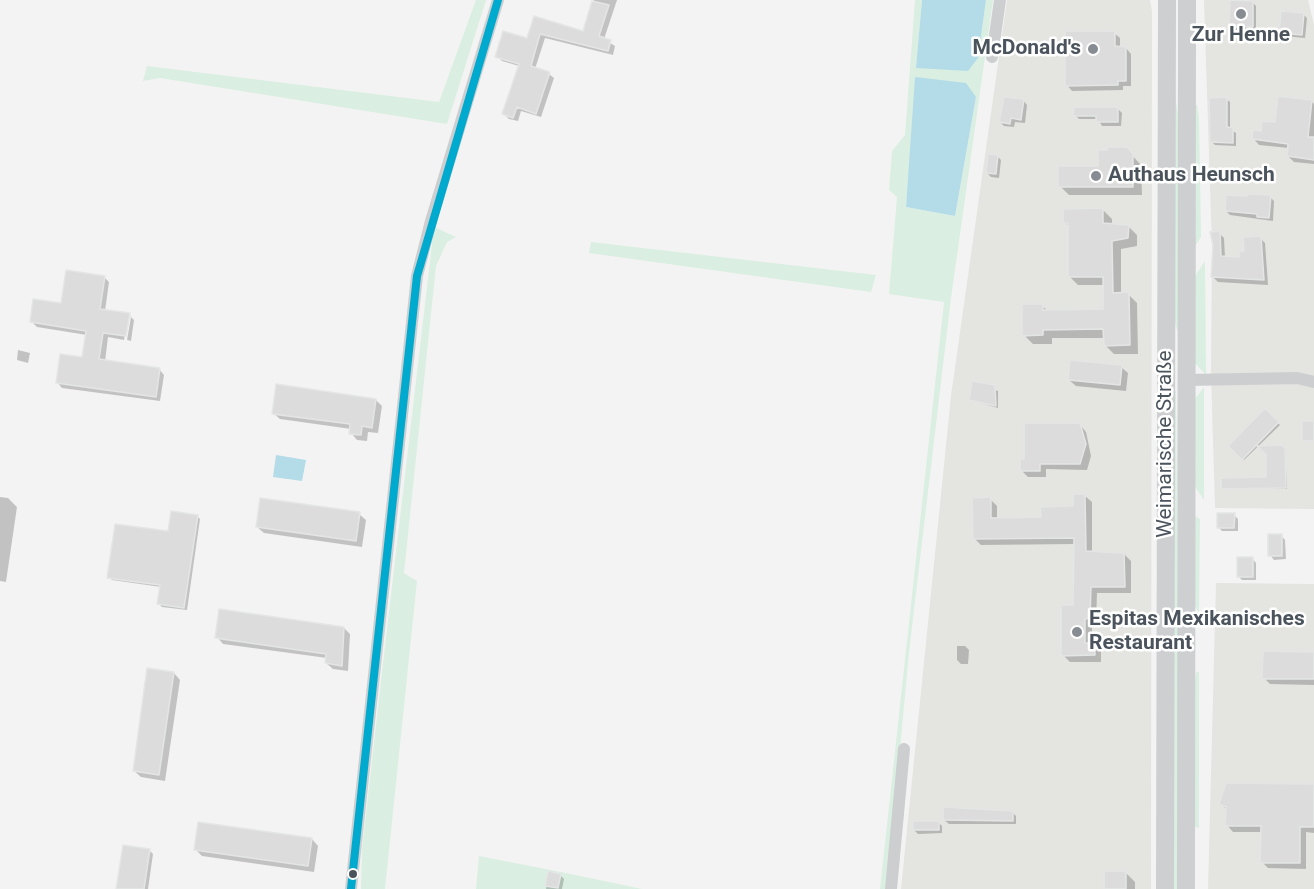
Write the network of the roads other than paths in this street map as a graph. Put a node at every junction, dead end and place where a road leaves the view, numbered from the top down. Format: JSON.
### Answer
{"nodes":[{"id":1,"x":498,"y":0,"type":"edge"},
{"id":2,"x":1000,"y":0,"type":"edge"},
{"id":3,"x":1167,"y":0,"type":"edge"},
{"id":4,"x":1187,"y":0,"type":"edge"},
{"id":5,"x":992,"y":57,"type":"dead end"},
{"id":6,"x":1166,"y":380,"type":"junction"},
{"id":7,"x":1186,"y":380,"type":"junction"},
{"id":8,"x":1314,"y":382,"type":"edge"},
{"id":9,"x":904,"y":749,"type":"dead end"},
{"id":10,"x":351,"y":889,"type":"edge"},
{"id":11,"x":891,"y":889,"type":"edge"},
{"id":12,"x":1165,"y":889,"type":"edge"},
{"id":13,"x":1186,"y":889,"type":"edge"}],
"edges":[{"from":1,"to":10,"type":"street"},
{"from":2,"to":5,"type":"street"},
{"from":3,"to":6,"type":"main road","name":"Weimarische Straße"},
{"from":4,"to":7,"type":"main road","name":"Weimarische Straße"},
{"from":6,"to":7,"type":"main road"},
{"from":6,"to":12,"type":"main road","name":"Weimarische Straße"},
{"from":7,"to":8,"type":"street"},
{"from":7,"to":13,"type":"main road","name":"Weimarische Straße"},
{"from":9,"to":11,"type":"street"}]}
